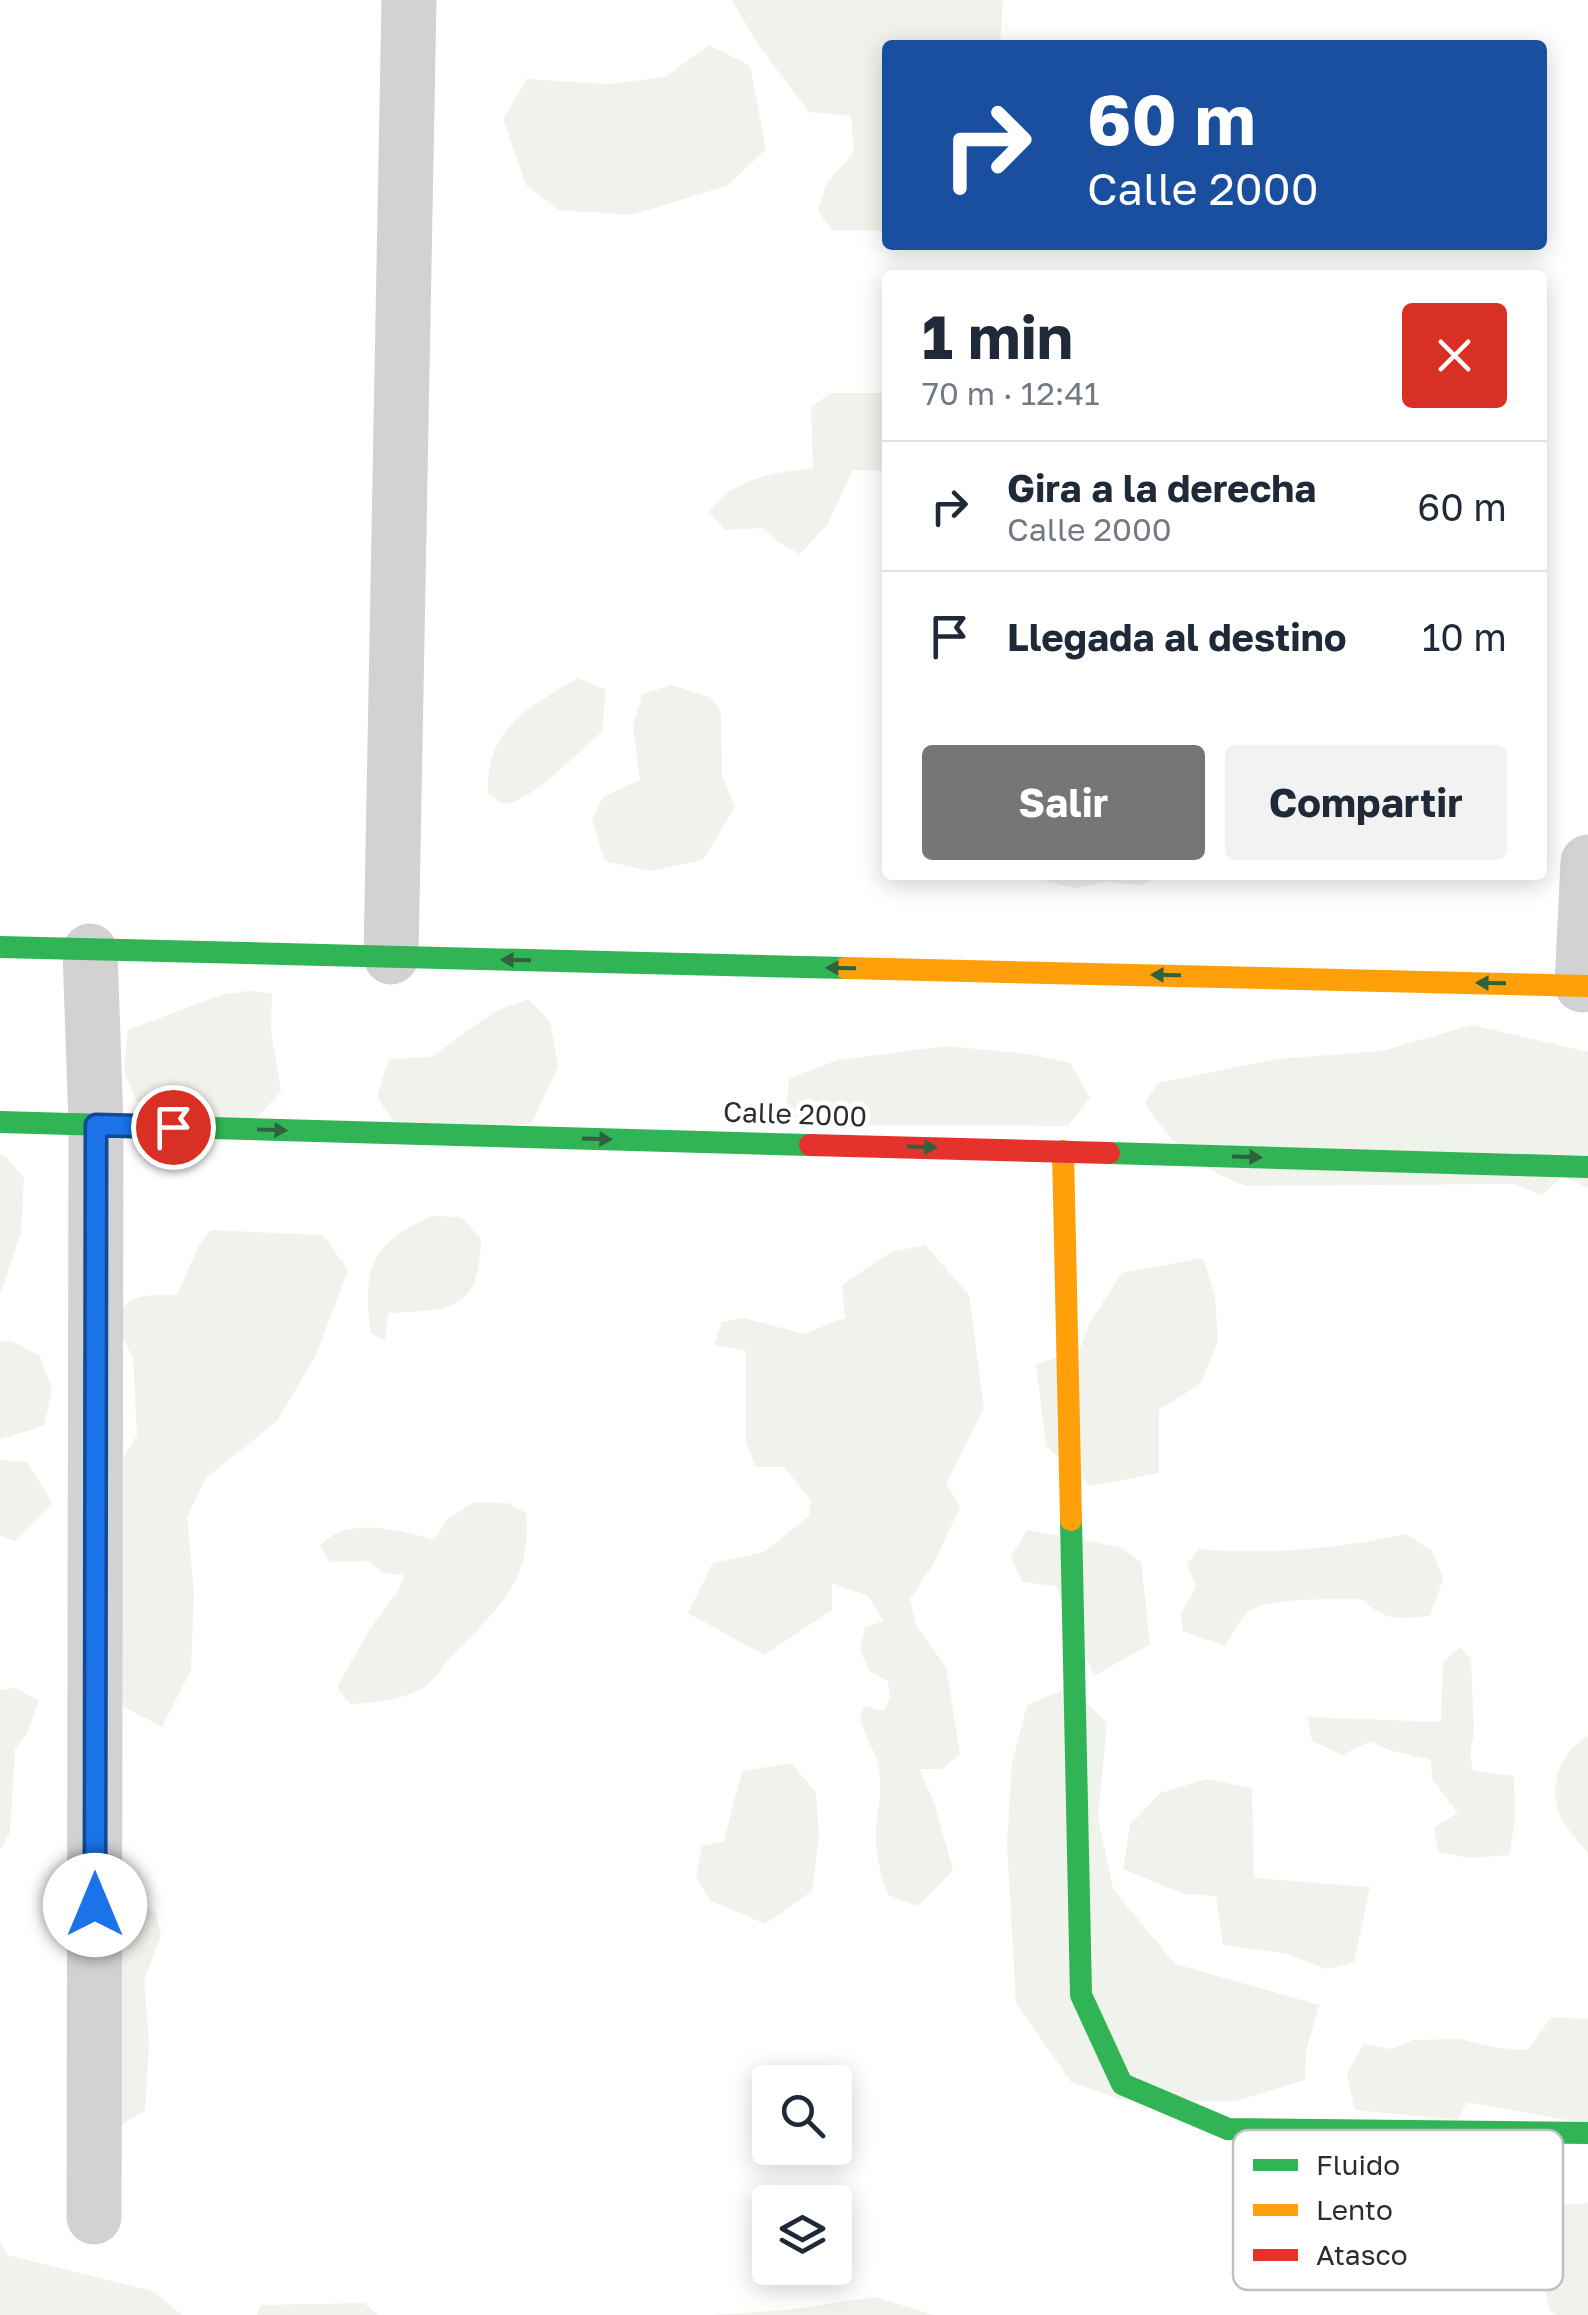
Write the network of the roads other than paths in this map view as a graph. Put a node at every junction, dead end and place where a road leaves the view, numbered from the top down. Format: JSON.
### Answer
{"nodes":[{"id":1,"x":409,"y":0,"type":"edge"},
{"id":2,"x":1588,"y":862,"type":"edge"},
{"id":3,"x":0,"y":947,"type":"edge"},
{"id":4,"x":90,"y":951,"type":"junction"},
{"id":5,"x":391,"y":957,"type":"junction"},
{"id":6,"x":1585,"y":985,"type":"edge"},
{"id":7,"x":0,"y":1122,"type":"edge"},
{"id":8,"x":96,"y":1125,"type":"junction"},
{"id":9,"x":1063,"y":1151,"type":"junction"},
{"id":10,"x":1588,"y":1167,"type":"edge"},
{"id":11,"x":1318,"y":2130,"type":"edge"},
{"id":12,"x":1563,"y":2133,"type":"edge"},
{"id":13,"x":1588,"y":2133,"type":"edge"},
{"id":14,"x":94,"y":2217,"type":"dead end"}],
"edges":[{"from":1,"to":5,"type":"street"},
{"from":2,"to":6,"type":"street"},
{"from":3,"to":4,"type":"street"},
{"from":4,"to":5,"type":"street"},
{"from":4,"to":8,"type":"street"},
{"from":6,"to":5,"type":"street","one_way":true},
{"from":7,"to":8,"type":"street","name":"Calle 2000"},
{"from":8,"to":9,"type":"street","name":"Calle 2000","one_way":true},
{"from":8,"to":14,"type":"street"},
{"from":9,"to":10,"type":"street","name":"Calle 2000","one_way":true},
{"from":9,"to":11,"type":"street"},
{"from":12,"to":13,"type":"street"}]}
